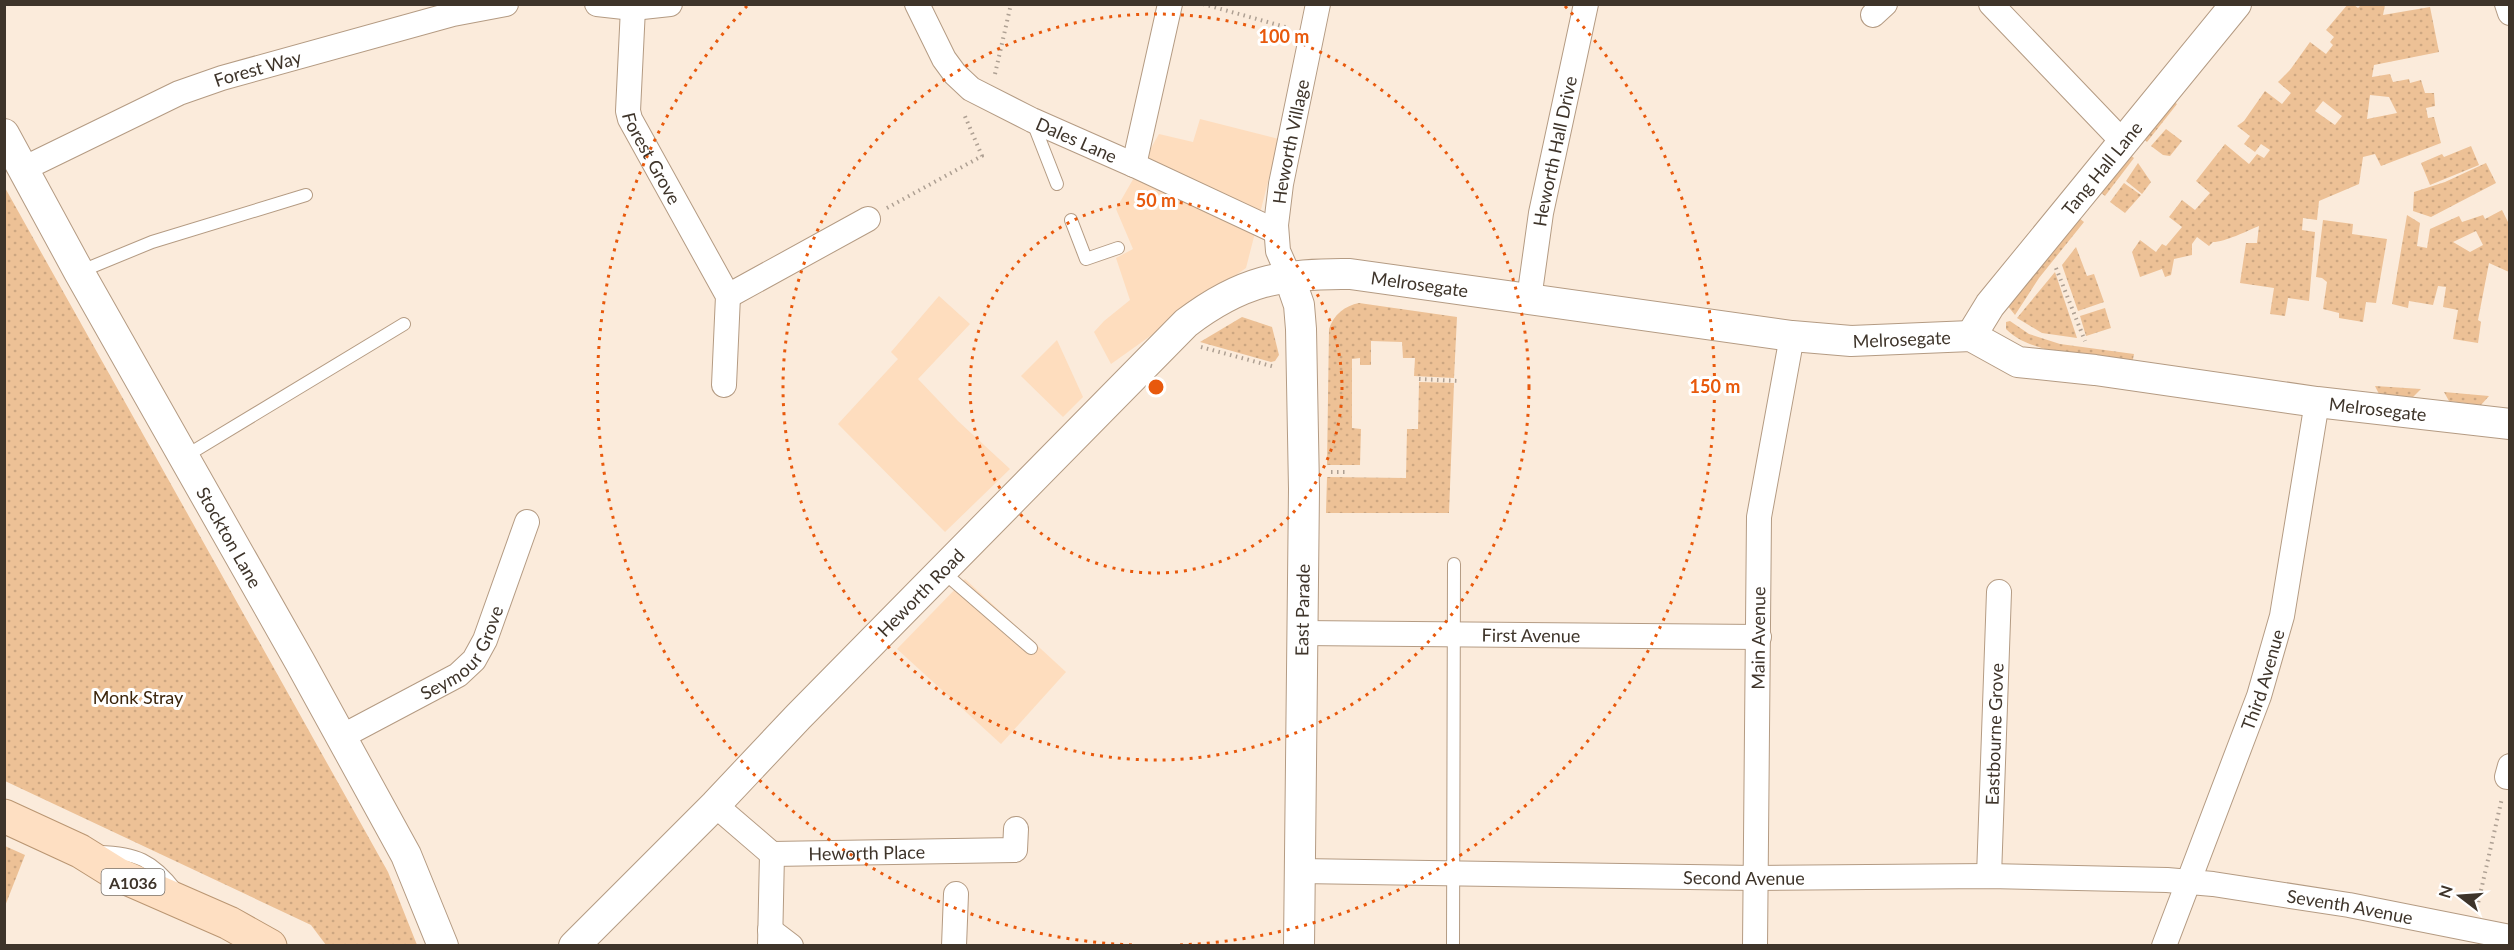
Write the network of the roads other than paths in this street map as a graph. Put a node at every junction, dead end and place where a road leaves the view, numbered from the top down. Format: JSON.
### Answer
{"nodes":[{"id":1,"x":506,"y":4,"type":"edge"},
{"id":2,"x":597,"y":4,"type":"edge"},
{"id":3,"x":670,"y":4,"type":"edge"},
{"id":4,"x":917,"y":4,"type":"edge"},
{"id":5,"x":1170,"y":4,"type":"edge"},
{"id":6,"x":1318,"y":4,"type":"edge"},
{"id":7,"x":1586,"y":4,"type":"edge"},
{"id":8,"x":1991,"y":4,"type":"edge"},
{"id":9,"x":2236,"y":4,"type":"edge"},
{"id":10,"x":2507,"y":4,"type":"edge"},
{"id":11,"x":633,"y":8,"type":"junction"},
{"id":12,"x":2510,"y":13,"type":"edge"},
{"id":13,"x":1032,"y":120,"type":"junction"},
{"id":14,"x":4,"y":134,"type":"edge"},
{"id":15,"x":2124,"y":144,"type":"junction"},
{"id":16,"x":1134,"y":165,"type":"junction"},
{"id":17,"x":23,"y":169,"type":"junction"},
{"id":18,"x":1057,"y":184,"type":"dead end"},
{"id":19,"x":306,"y":195,"type":"dead end"},
{"id":20,"x":867,"y":219,"type":"road end"},
{"id":21,"x":1071,"y":220,"type":"dead end"},
{"id":22,"x":1275,"y":231,"type":"junction"},
{"id":23,"x":1118,"y":248,"type":"dead end"},
{"id":24,"x":79,"y":272,"type":"junction"},
{"id":25,"x":1289,"y":276,"type":"junction"},
{"id":26,"x":728,"y":296,"type":"junction"},
{"id":27,"x":1529,"y":299,"type":"junction"},
{"id":28,"x":404,"y":324,"type":"dead end"},
{"id":29,"x":1792,"y":336,"type":"junction"},
{"id":30,"x":1971,"y":336,"type":"junction"},
{"id":31,"x":724,"y":385,"type":"dead end"},
{"id":32,"x":2317,"y":402,"type":"junction"},
{"id":33,"x":2510,"y":424,"type":"edge"},
{"id":34,"x":184,"y":457,"type":"junction"},
{"id":35,"x":527,"y":522,"type":"dead end"},
{"id":36,"x":1454,"y":564,"type":"dead end"},
{"id":37,"x":941,"y":570,"type":"junction"},
{"id":38,"x":1999,"y":592,"type":"dead end"},
{"id":39,"x":1301,"y":633,"type":"junction"},
{"id":40,"x":1453,"y":634,"type":"junction"},
{"id":41,"x":1759,"y":637,"type":"junction"},
{"id":42,"x":1031,"y":648,"type":"dead end"},
{"id":43,"x":341,"y":737,"type":"junction"},
{"id":44,"x":715,"y":805,"type":"junction"},
{"id":45,"x":4,"y":816,"type":"edge"},
{"id":46,"x":1016,"y":829,"type":"dead end"},
{"id":47,"x":772,"y":854,"type":"junction"},
{"id":48,"x":1300,"y":871,"type":"junction"},
{"id":49,"x":1453,"y":874,"type":"junction"},
{"id":50,"x":1989,"y":876,"type":"junction"},
{"id":51,"x":1755,"y":878,"type":"junction"},
{"id":52,"x":2188,"y":882,"type":"junction"},
{"id":53,"x":956,"y":894,"type":"dead end"},
{"id":54,"x":770,"y":938,"type":"edge"},
{"id":55,"x":2510,"y":938,"type":"edge"},
{"id":56,"x":270,"y":945,"type":"edge"},
{"id":57,"x":442,"y":945,"type":"edge"},
{"id":58,"x":574,"y":945,"type":"edge"},
{"id":59,"x":791,"y":945,"type":"edge"},
{"id":60,"x":954,"y":945,"type":"edge"},
{"id":61,"x":1299,"y":945,"type":"edge"},
{"id":62,"x":1453,"y":945,"type":"edge"},
{"id":63,"x":1755,"y":945,"type":"edge"},
{"id":64,"x":2164,"y":945,"type":"edge"}],
"edges":[{"from":1,"to":17,"type":"street","name":"Forest Way"},
{"from":2,"to":11,"type":"street"},
{"from":3,"to":11,"type":"street"},
{"from":4,"to":13,"type":"street","name":"Dales Lane"},
{"from":5,"to":16,"type":"street"},
{"from":6,"to":22,"type":"street","name":"Heworth Village"},
{"from":7,"to":27,"type":"street","name":"Heworth Hall Drive"},
{"from":8,"to":15,"type":"street"},
{"from":9,"to":15,"type":"street","name":"Tang Hall Lane"},
{"from":10,"to":12,"type":"street"},
{"from":11,"to":26,"type":"street","name":"Forest Grove"},
{"from":13,"to":16,"type":"street","name":"Dales Lane"},
{"from":13,"to":18,"type":"lane"},
{"from":14,"to":17,"type":"street","name":"Stockton Lane"},
{"from":15,"to":30,"type":"street","name":"Tang Hall Lane"},
{"from":16,"to":22,"type":"street","name":"Dales Lane"},
{"from":17,"to":24,"type":"street","name":"Stockton Lane"},
{"from":19,"to":24,"type":"lane"},
{"from":20,"to":26,"type":"street"},
{"from":21,"to":23,"type":"lane"},
{"from":22,"to":25,"type":"street","name":"Heworth Village"},
{"from":24,"to":34,"type":"street","name":"Stockton Lane"},
{"from":25,"to":27,"type":"street","name":"Melrosegate"},
{"from":25,"to":37,"type":"street","name":"Heworth Road"},
{"from":25,"to":39,"type":"street","name":"East Parade"},
{"from":26,"to":31,"type":"street"},
{"from":27,"to":29,"type":"street","name":"Melrosegate"},
{"from":28,"to":34,"type":"lane"},
{"from":29,"to":30,"type":"street","name":"Melrosegate"},
{"from":29,"to":41,"type":"street","name":"Main Avenue"},
{"from":30,"to":32,"type":"street","name":"Melrosegate"},
{"from":32,"to":33,"type":"street","name":"Melrosegate"},
{"from":32,"to":52,"type":"street","name":"Third Avenue"},
{"from":34,"to":43,"type":"street","name":"Stockton Lane"},
{"from":35,"to":43,"type":"street","name":"Seymour Grove"},
{"from":36,"to":40,"type":"lane"},
{"from":37,"to":42,"type":"lane"},
{"from":37,"to":44,"type":"street","name":"Heworth Road"},
{"from":38,"to":50,"type":"street","name":"Eastbourne Grove"},
{"from":39,"to":40,"type":"street","name":"First Avenue"},
{"from":39,"to":48,"type":"street","name":"East Parade"},
{"from":40,"to":41,"type":"street","name":"First Avenue"},
{"from":40,"to":49,"type":"lane"},
{"from":41,"to":51,"type":"street","name":"Main Avenue"},
{"from":43,"to":57,"type":"street","name":"Stockton Lane"},
{"from":44,"to":47,"type":"street"},
{"from":44,"to":58,"type":"street","name":"Heworth Road"},
{"from":45,"to":56,"type":"main road","number":"A1036"},
{"from":46,"to":47,"type":"street","name":"Heworth Place"},
{"from":47,"to":54,"type":"street"},
{"from":48,"to":49,"type":"street","name":"Second Avenue"},
{"from":48,"to":61,"type":"street","name":"East Parade"},
{"from":49,"to":51,"type":"street","name":"Second Avenue"},
{"from":49,"to":62,"type":"lane"},
{"from":50,"to":51,"type":"street","name":"Second Avenue"},
{"from":50,"to":52,"type":"street","name":"Second Avenue"},
{"from":51,"to":63,"type":"street","name":"Main Avenue"},
{"from":52,"to":55,"type":"street","name":"Seventh Avenue"},
{"from":52,"to":64,"type":"street","name":"Third Avenue"},
{"from":53,"to":60,"type":"street"},
{"from":54,"to":59,"type":"street"}]}
